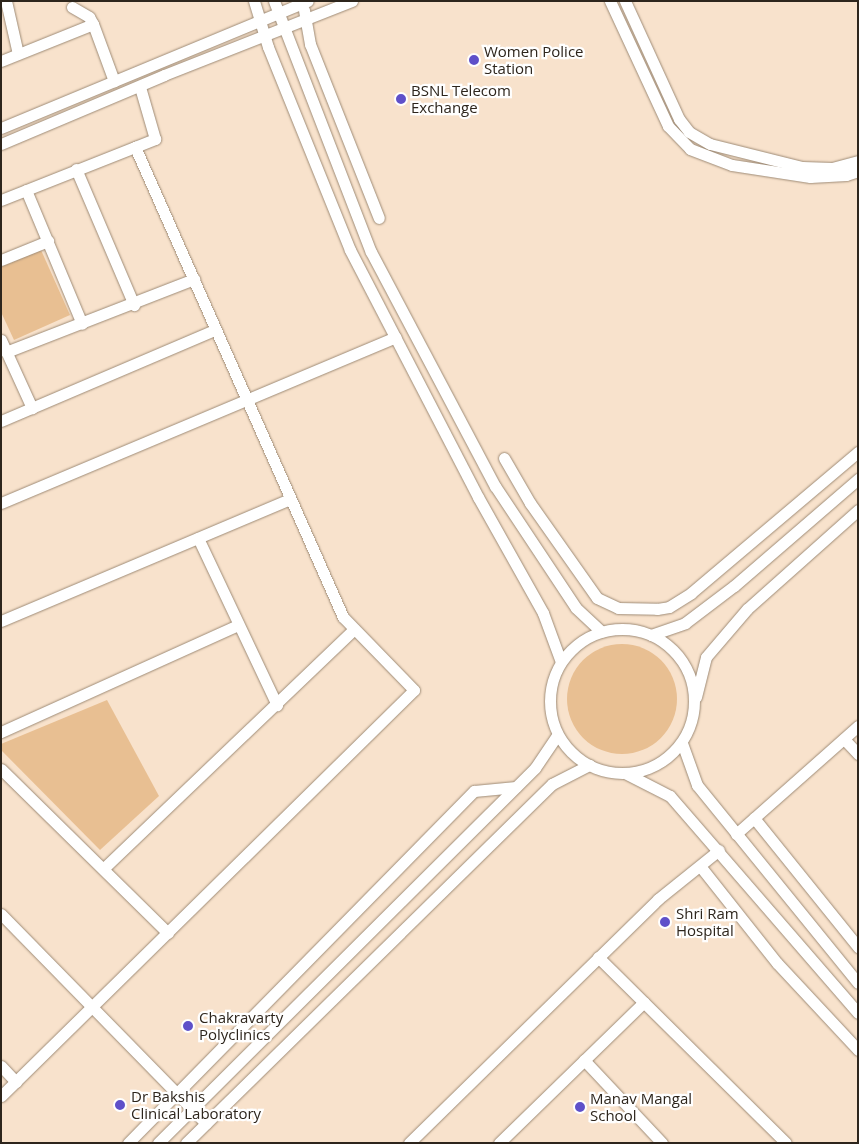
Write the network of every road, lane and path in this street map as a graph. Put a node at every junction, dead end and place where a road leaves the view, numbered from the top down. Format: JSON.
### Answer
{"nodes":[{"id":1,"x":6,"y":1,"type":"edge"},
{"id":2,"x":254,"y":1,"type":"edge"},
{"id":3,"x":274,"y":1,"type":"edge"},
{"id":4,"x":352,"y":1,"type":"edge"},
{"id":5,"x":610,"y":1,"type":"edge"},
{"id":6,"x":626,"y":1,"type":"edge"},
{"id":7,"x":304,"y":2,"type":"edge"},
{"id":8,"x":72,"y":4,"type":"edge"},
{"id":9,"x":278,"y":13,"type":"junction"},
{"id":10,"x":306,"y":17,"type":"junction"},
{"id":11,"x":260,"y":21,"type":"junction"},
{"id":12,"x":93,"y":24,"type":"junction"},
{"id":13,"x":283,"y":27,"type":"junction"},
{"id":14,"x":76,"y":30,"type":"junction"},
{"id":15,"x":264,"y":34,"type":"junction"},
{"id":16,"x":18,"y":54,"type":"junction"},
{"id":17,"x":1,"y":61,"type":"edge"},
{"id":18,"x":114,"y":81,"type":"junction"},
{"id":19,"x":140,"y":86,"type":"junction"},
{"id":20,"x":1,"y":128,"type":"edge"},
{"id":21,"x":1,"y":144,"type":"edge"},
{"id":22,"x":135,"y":147,"type":"junction"},
{"id":23,"x":858,"y":160,"type":"edge"},
{"id":24,"x":76,"y":169,"type":"junction"},
{"id":25,"x":858,"y":170,"type":"edge"},
{"id":26,"x":26,"y":190,"type":"junction"},
{"id":27,"x":1,"y":200,"type":"edge"},
{"id":28,"x":379,"y":218,"type":"dead end"},
{"id":29,"x":48,"y":241,"type":"junction"},
{"id":30,"x":1,"y":260,"type":"edge"},
{"id":31,"x":194,"y":279,"type":"junction"},
{"id":32,"x":134,"y":305,"type":"junction"},
{"id":33,"x":82,"y":324,"type":"junction"},
{"id":34,"x":214,"y":330,"type":"junction"},
{"id":35,"x":396,"y":337,"type":"junction"},
{"id":36,"x":1,"y":340,"type":"edge"},
{"id":37,"x":6,"y":352,"type":"junction"},
{"id":38,"x":246,"y":400,"type":"junction"},
{"id":39,"x":32,"y":408,"type":"junction"},
{"id":40,"x":1,"y":421,"type":"edge"},
{"id":41,"x":858,"y":452,"type":"edge"},
{"id":42,"x":504,"y":458,"type":"dead end"},
{"id":43,"x":858,"y":479,"type":"edge"},
{"id":44,"x":290,"y":499,"type":"junction"},
{"id":45,"x":1,"y":503,"type":"edge"},
{"id":46,"x":858,"y":510,"type":"edge"},
{"id":47,"x":198,"y":538,"type":"junction"},
{"id":48,"x":1,"y":621,"type":"edge"},
{"id":49,"x":238,"y":625,"type":"junction"},
{"id":50,"x":354,"y":629,"type":"junction"},
{"id":51,"x":602,"y":632,"type":"junction"},
{"id":52,"x":651,"y":635,"type":"junction"},
{"id":53,"x":561,"y":662,"type":"junction"},
{"id":54,"x":695,"y":699,"type":"junction"},
{"id":55,"x":277,"y":705,"type":"junction"},
{"id":56,"x":858,"y":726,"type":"edge"},
{"id":57,"x":1,"y":732,"type":"edge"},
{"id":58,"x":557,"y":734,"type":"junction"},
{"id":59,"x":844,"y":739,"type":"junction"},
{"id":60,"x":682,"y":743,"type":"junction"},
{"id":61,"x":858,"y":754,"type":"edge"},
{"id":62,"x":589,"y":765,"type":"junction"},
{"id":63,"x":1,"y":769,"type":"edge"},
{"id":64,"x":627,"y":774,"type":"junction"},
{"id":65,"x":516,"y":786,"type":"junction"},
{"id":66,"x":754,"y":818,"type":"junction"},
{"id":67,"x":736,"y":834,"type":"junction"},
{"id":68,"x":718,"y":850,"type":"junction"},
{"id":69,"x":700,"y":866,"type":"junction"},
{"id":70,"x":104,"y":868,"type":"junction"},
{"id":71,"x":1,"y":914,"type":"edge"},
{"id":72,"x":168,"y":933,"type":"junction"},
{"id":73,"x":858,"y":947,"type":"edge"},
{"id":74,"x":598,"y":957,"type":"junction"},
{"id":75,"x":858,"y":983,"type":"edge"},
{"id":76,"x":644,"y":1002,"type":"junction"},
{"id":77,"x":92,"y":1009,"type":"junction"},
{"id":78,"x":858,"y":1013,"type":"edge"},
{"id":79,"x":858,"y":1050,"type":"edge"},
{"id":80,"x":584,"y":1060,"type":"junction"},
{"id":81,"x":1,"y":1066,"type":"edge"},
{"id":82,"x":16,"y":1082,"type":"junction"},
{"id":83,"x":177,"y":1094,"type":"junction"},
{"id":84,"x":1,"y":1096,"type":"edge"},
{"id":85,"x":192,"y":1109,"type":"junction"},
{"id":86,"x":206,"y":1123,"type":"junction"},
{"id":87,"x":785,"y":1142,"type":"edge"},
{"id":88,"x":128,"y":1143,"type":"edge"},
{"id":89,"x":158,"y":1143,"type":"edge"},
{"id":90,"x":186,"y":1143,"type":"edge"},
{"id":91,"x":409,"y":1143,"type":"edge"},
{"id":92,"x":499,"y":1143,"type":"edge"},
{"id":93,"x":662,"y":1143,"type":"edge"}],
"edges":[{"from":1,"to":16,"type":"street"},
{"from":2,"to":11,"type":"street"},
{"from":3,"to":9,"type":"street"},
{"from":4,"to":10,"type":"street"},
{"from":5,"to":25,"type":"street"},
{"from":6,"to":23,"type":"street"},
{"from":7,"to":9,"type":"street"},
{"from":7,"to":10,"type":"street"},
{"from":8,"to":12,"type":"street"},
{"from":8,"to":14,"type":"street"},
{"from":9,"to":11,"type":"street"},
{"from":9,"to":13,"type":"street"},
{"from":10,"to":13,"type":"street"},
{"from":10,"to":28,"type":"street"},
{"from":11,"to":15,"type":"street"},
{"from":11,"to":18,"type":"street"},
{"from":12,"to":14,"type":"street"},
{"from":12,"to":18,"type":"street"},
{"from":13,"to":15,"type":"street"},
{"from":13,"to":51,"type":"street"},
{"from":14,"to":16,"type":"street"},
{"from":15,"to":19,"type":"street"},
{"from":15,"to":35,"type":"street"},
{"from":16,"to":17,"type":"street"},
{"from":18,"to":20,"type":"street"},
{"from":19,"to":21,"type":"street"},
{"from":19,"to":22,"type":"street"},
{"from":22,"to":24,"type":"street"},
{"from":22,"to":31,"type":"street"},
{"from":24,"to":26,"type":"street"},
{"from":24,"to":32,"type":"street"},
{"from":26,"to":27,"type":"street"},
{"from":26,"to":29,"type":"street"},
{"from":29,"to":30,"type":"street"},
{"from":29,"to":33,"type":"street"},
{"from":31,"to":32,"type":"street"},
{"from":31,"to":34,"type":"street"},
{"from":32,"to":33,"type":"street"},
{"from":33,"to":37,"type":"street"},
{"from":34,"to":38,"type":"street"},
{"from":34,"to":39,"type":"street"},
{"from":35,"to":38,"type":"street"},
{"from":35,"to":53,"type":"street"},
{"from":36,"to":37,"type":"street"},
{"from":37,"to":39,"type":"street"},
{"from":38,"to":44,"type":"street"},
{"from":38,"to":45,"type":"street"},
{"from":39,"to":40,"type":"street"},
{"from":41,"to":42,"type":"street"},
{"from":43,"to":52,"type":"street"},
{"from":44,"to":47,"type":"street"},
{"from":44,"to":50,"type":"street"},
{"from":46,"to":54,"type":"street"},
{"from":47,"to":48,"type":"street"},
{"from":47,"to":49,"type":"street"},
{"from":49,"to":55,"type":"street"},
{"from":49,"to":57,"type":"street"},
{"from":50,"to":55,"type":"street"},
{"from":50,"to":72,"type":"street"},
{"from":51,"to":52,"type":"street"},
{"from":51,"to":53,"type":"street"},
{"from":52,"to":54,"type":"street"},
{"from":53,"to":58,"type":"street"},
{"from":54,"to":60,"type":"street"},
{"from":55,"to":70,"type":"street"},
{"from":56,"to":59,"type":"street"},
{"from":58,"to":62,"type":"street"},
{"from":58,"to":65,"type":"street"},
{"from":59,"to":61,"type":"street"},
{"from":59,"to":66,"type":"street"},
{"from":60,"to":64,"type":"street"},
{"from":60,"to":67,"type":"street"},
{"from":62,"to":64,"type":"street"},
{"from":62,"to":86,"type":"street"},
{"from":63,"to":70,"type":"street"},
{"from":64,"to":68,"type":"street"},
{"from":65,"to":83,"type":"street"},
{"from":65,"to":85,"type":"street"},
{"from":66,"to":67,"type":"street"},
{"from":66,"to":73,"type":"street"},
{"from":67,"to":75,"type":"street"},
{"from":68,"to":69,"type":"street"},
{"from":68,"to":78,"type":"street"},
{"from":69,"to":74,"type":"street"},
{"from":69,"to":79,"type":"street"},
{"from":70,"to":72,"type":"street"},
{"from":71,"to":77,"type":"street"},
{"from":72,"to":77,"type":"street"},
{"from":74,"to":76,"type":"street"},
{"from":74,"to":91,"type":"street"},
{"from":76,"to":80,"type":"street"},
{"from":76,"to":87,"type":"street"},
{"from":77,"to":82,"type":"street"},
{"from":77,"to":83,"type":"street"},
{"from":80,"to":92,"type":"street"},
{"from":80,"to":93,"type":"street"},
{"from":81,"to":82,"type":"street"},
{"from":82,"to":84,"type":"street"},
{"from":83,"to":85,"type":"street"},
{"from":83,"to":88,"type":"street"},
{"from":85,"to":86,"type":"street"},
{"from":85,"to":89,"type":"street"},
{"from":86,"to":90,"type":"street"}]}
